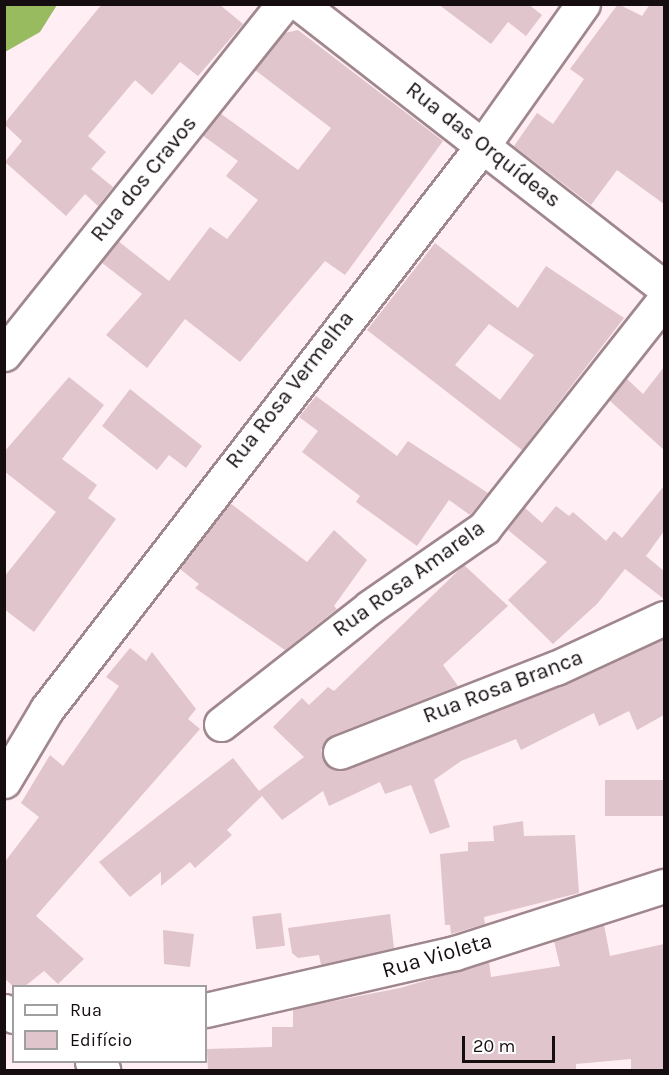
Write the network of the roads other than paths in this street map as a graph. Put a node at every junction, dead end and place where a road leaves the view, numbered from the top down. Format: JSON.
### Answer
{"nodes":[{"id":1,"x":283,"y":4,"type":"edge"},
{"id":2,"x":300,"y":4,"type":"edge"},
{"id":3,"x":583,"y":4,"type":"edge"},
{"id":4,"x":483,"y":145,"type":"junction"},
{"id":5,"x":664,"y":287,"type":"edge"},
{"id":6,"x":664,"y":300,"type":"edge"},
{"id":7,"x":4,"y":354,"type":"edge"},
{"id":8,"x":664,"y":618,"type":"edge"},
{"id":9,"x":221,"y":724,"type":"dead end"},
{"id":10,"x":340,"y":752,"type":"dead end"},
{"id":11,"x":4,"y":781,"type":"edge"},
{"id":12,"x":664,"y":886,"type":"edge"},
{"id":13,"x":207,"y":1010,"type":"edge"}],
"edges":[{"from":1,"to":7,"type":"street","name":"Rua dos Cravos"},
{"from":2,"to":4,"type":"street","name":"Rua das Orquídeas"},
{"from":3,"to":4,"type":"street","name":"Rua Rosa Vermelha"},
{"from":4,"to":5,"type":"street","name":"Rua das Orquídeas"},
{"from":4,"to":11,"type":"street","name":"Rua Rosa Vermelha"},
{"from":6,"to":9,"type":"street","name":"Rua Rosa Amarela"},
{"from":8,"to":10,"type":"street","name":"Rua Rosa Branca"},
{"from":12,"to":13,"type":"street","name":"Rua Violeta"}]}
